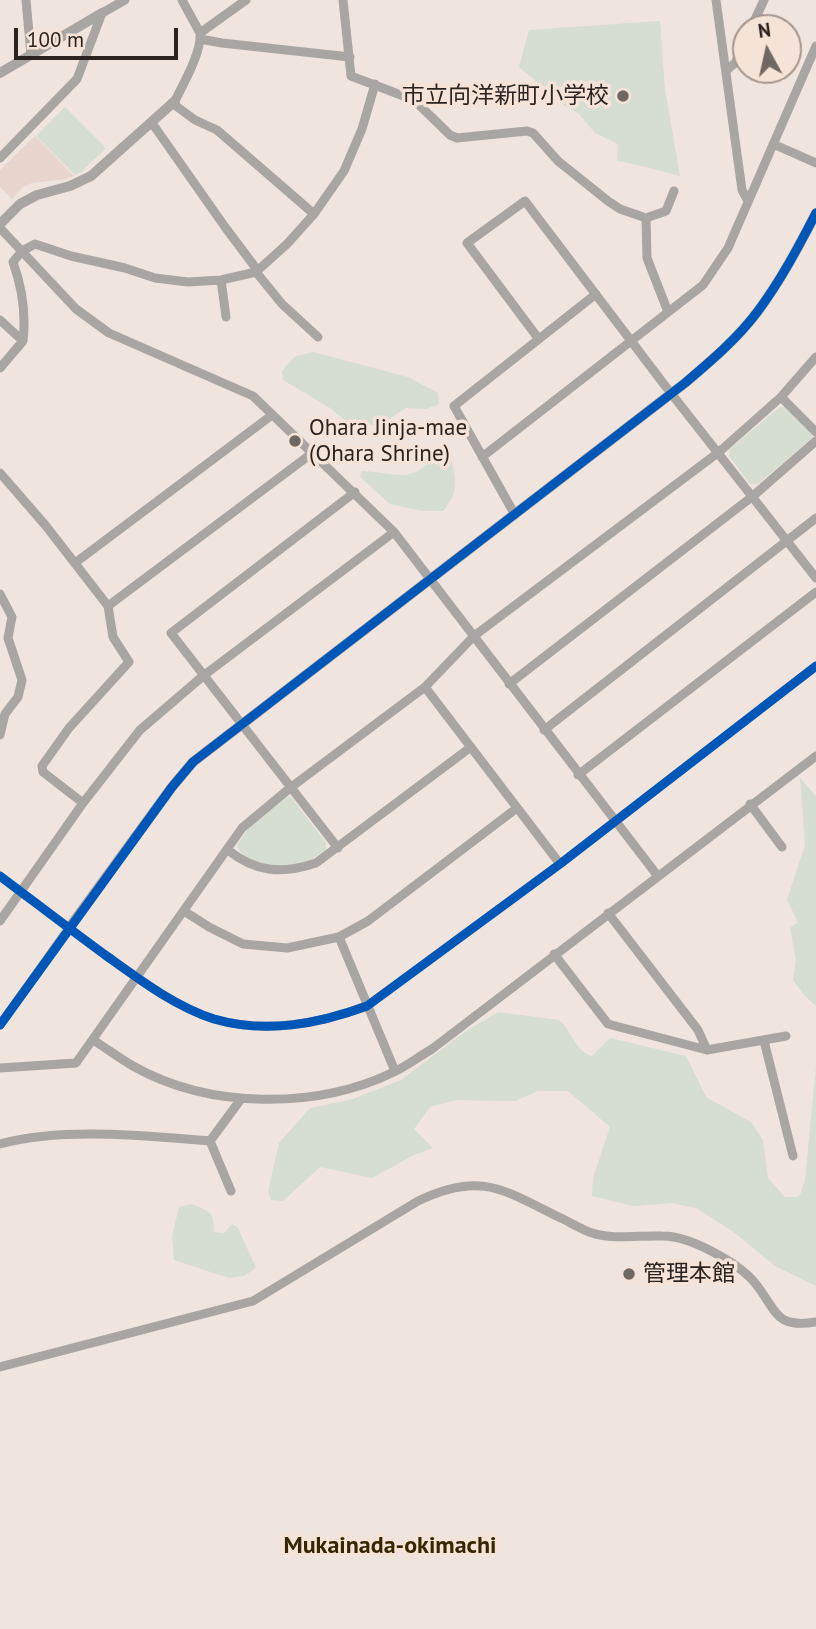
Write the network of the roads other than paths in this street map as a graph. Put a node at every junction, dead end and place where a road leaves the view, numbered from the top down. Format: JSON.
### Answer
{"nodes":[{"id":1,"x":26,"y":0,"type":"edge"},
{"id":2,"x":125,"y":0,"type":"edge"},
{"id":3,"x":182,"y":0,"type":"edge"},
{"id":4,"x":246,"y":0,"type":"edge"},
{"id":5,"x":343,"y":0,"type":"edge"},
{"id":6,"x":716,"y":0,"type":"edge"},
{"id":7,"x":102,"y":13,"type":"junction"},
{"id":8,"x":200,"y":36,"type":"junction"},
{"id":9,"x":816,"y":46,"type":"edge"},
{"id":10,"x":31,"y":55,"type":"junction"},
{"id":11,"x":350,"y":57,"type":"junction"},
{"id":12,"x":732,"y":66,"type":"edge"},
{"id":13,"x":726,"y":71,"type":"junction"},
{"id":14,"x":0,"y":73,"type":"edge"},
{"id":15,"x":375,"y":84,"type":"junction"},
{"id":16,"x":173,"y":102,"type":"junction"},
{"id":17,"x":152,"y":123,"type":"junction"},
{"id":18,"x":773,"y":144,"type":"junction"},
{"id":19,"x":0,"y":158,"type":"edge"},
{"id":20,"x":816,"y":163,"type":"edge"},
{"id":21,"x":674,"y":191,"type":"dead end"},
{"id":22,"x":748,"y":201,"type":"junction"},
{"id":23,"x":816,"y":213,"type":"edge"},
{"id":24,"x":314,"y":214,"type":"junction"},
{"id":25,"x":646,"y":218,"type":"junction"},
{"id":26,"x":0,"y":226,"type":"edge"},
{"id":27,"x":22,"y":251,"type":"junction"},
{"id":28,"x":257,"y":272,"type":"junction"},
{"id":29,"x":221,"y":279,"type":"junction"},
{"id":30,"x":596,"y":294,"type":"junction"},
{"id":31,"x":668,"y":312,"type":"junction"},
{"id":32,"x":226,"y":317,"type":"dead end"},
{"id":33,"x":0,"y":320,"type":"edge"},
{"id":34,"x":318,"y":337,"type":"dead end"},
{"id":35,"x":538,"y":338,"type":"junction"},
{"id":36,"x":631,"y":340,"type":"junction"},
{"id":37,"x":23,"y":341,"type":"junction"},
{"id":38,"x":816,"y":357,"type":"edge"},
{"id":39,"x":0,"y":368,"type":"edge"},
{"id":40,"x":671,"y":393,"type":"junction"},
{"id":41,"x":781,"y":397,"type":"junction"},
{"id":42,"x":272,"y":415,"type":"junction"},
{"id":43,"x":816,"y":432,"type":"edge"},
{"id":44,"x":816,"y":441,"type":"edge"},
{"id":45,"x":719,"y":452,"type":"junction"},
{"id":46,"x":311,"y":454,"type":"junction"},
{"id":47,"x":482,"y":457,"type":"junction"},
{"id":48,"x":0,"y":473,"type":"edge"},
{"id":49,"x":355,"y":492,"type":"junction"},
{"id":50,"x":752,"y":496,"type":"junction"},
{"id":51,"x":515,"y":515,"type":"junction"},
{"id":52,"x":816,"y":518,"type":"edge"},
{"id":53,"x":394,"y":532,"type":"junction"},
{"id":54,"x":788,"y":542,"type":"junction"},
{"id":55,"x":75,"y":563,"type":"junction"},
{"id":56,"x":816,"y":578,"type":"edge"},
{"id":57,"x":430,"y":579,"type":"junction"},
{"id":58,"x":816,"y":592,"type":"edge"},
{"id":59,"x":0,"y":594,"type":"edge"},
{"id":60,"x":108,"y":606,"type":"junction"},
{"id":61,"x":474,"y":636,"type":"junction"},
{"id":62,"x":816,"y":666,"type":"edge"},
{"id":63,"x":203,"y":676,"type":"junction"},
{"id":64,"x":509,"y":684,"type":"junction"},
{"id":65,"x":425,"y":687,"type":"junction"},
{"id":66,"x":240,"y":725,"type":"junction"},
{"id":67,"x":544,"y":730,"type":"junction"},
{"id":68,"x":0,"y":735,"type":"edge"},
{"id":69,"x":471,"y":747,"type":"junction"},
{"id":70,"x":816,"y":756,"type":"edge"},
{"id":71,"x":578,"y":775,"type":"junction"},
{"id":72,"x":290,"y":788,"type":"junction"},
{"id":73,"x":83,"y":803,"type":"junction"},
{"id":74,"x":750,"y":804,"type":"junction"},
{"id":75,"x":517,"y":808,"type":"junction"},
{"id":76,"x":615,"y":821,"type":"junction"},
{"id":77,"x":782,"y":846,"type":"dead end"},
{"id":78,"x":338,"y":848,"type":"junction"},
{"id":79,"x":228,"y":850,"type":"junction"},
{"id":80,"x":561,"y":864,"type":"junction"},
{"id":81,"x":657,"y":875,"type":"junction"},
{"id":82,"x":0,"y":876,"type":"edge"},
{"id":83,"x":21,"y":891,"type":"junction"},
{"id":84,"x":184,"y":911,"type":"junction"},
{"id":85,"x":608,"y":913,"type":"junction"},
{"id":86,"x":0,"y":921,"type":"edge"},
{"id":87,"x":69,"y":928,"type":"junction"},
{"id":88,"x":339,"y":937,"type":"junction"},
{"id":89,"x":554,"y":954,"type":"junction"},
{"id":90,"x":136,"y":978,"type":"junction"},
{"id":91,"x":367,"y":1006,"type":"junction"},
{"id":92,"x":0,"y":1025,"type":"edge"},
{"id":93,"x":786,"y":1036,"type":"dead end"},
{"id":94,"x":93,"y":1040,"type":"junction"},
{"id":95,"x":764,"y":1041,"type":"junction"},
{"id":96,"x":707,"y":1050,"type":"junction"},
{"id":97,"x":0,"y":1068,"type":"edge"},
{"id":98,"x":395,"y":1071,"type":"junction"},
{"id":99,"x":241,"y":1100,"type":"junction"},
{"id":100,"x":210,"y":1141,"type":"junction"},
{"id":101,"x":0,"y":1144,"type":"edge"},
{"id":102,"x":793,"y":1156,"type":"dead end"},
{"id":103,"x":231,"y":1191,"type":"dead end"},
{"id":104,"x":816,"y":1322,"type":"edge"},
{"id":105,"x":0,"y":1367,"type":"edge"}],
"edges":[{"from":1,"to":10,"type":"street"},
{"from":2,"to":7,"type":"street"},
{"from":3,"to":8,"type":"street"},
{"from":4,"to":8,"type":"street"},
{"from":5,"to":11,"type":"street"},
{"from":6,"to":13,"type":"street"},
{"from":7,"to":10,"type":"street"},
{"from":7,"to":19,"type":"street"},
{"from":8,"to":11,"type":"street"},
{"from":8,"to":16,"type":"street"},
{"from":9,"to":18,"type":"street"},
{"from":10,"to":14,"type":"street"},
{"from":11,"to":15,"type":"street"},
{"from":12,"to":13,"type":"street"},
{"from":13,"to":22,"type":"street"},
{"from":15,"to":24,"type":"street"},
{"from":15,"to":25,"type":"street"},
{"from":16,"to":17,"type":"street"},
{"from":16,"to":24,"type":"street"},
{"from":17,"to":26,"type":"street"},
{"from":17,"to":28,"type":"street"},
{"from":18,"to":20,"type":"street"},
{"from":18,"to":22,"type":"street"},
{"from":21,"to":25,"type":"street"},
{"from":22,"to":31,"type":"street"},
{"from":23,"to":40,"type":"street"},
{"from":24,"to":28,"type":"street"},
{"from":25,"to":31,"type":"street"},
{"from":26,"to":27,"type":"street"},
{"from":27,"to":29,"type":"street"},
{"from":27,"to":37,"type":"street"},
{"from":27,"to":42,"type":"street"},
{"from":28,"to":29,"type":"street"},
{"from":28,"to":34,"type":"street"},
{"from":29,"to":32,"type":"street"},
{"from":30,"to":35,"type":"street"},
{"from":30,"to":35,"type":"street"},
{"from":30,"to":36,"type":"street"},
{"from":31,"to":36,"type":"street"},
{"from":33,"to":37,"type":"street"},
{"from":35,"to":47,"type":"street"},
{"from":36,"to":40,"type":"street"},
{"from":36,"to":47,"type":"street"},
{"from":37,"to":39,"type":"street"},
{"from":38,"to":41,"type":"street"},
{"from":40,"to":45,"type":"street"},
{"from":40,"to":51,"type":"street"},
{"from":41,"to":43,"type":"street"},
{"from":41,"to":45,"type":"street"},
{"from":42,"to":46,"type":"street"},
{"from":42,"to":55,"type":"street"},
{"from":44,"to":50,"type":"street"},
{"from":45,"to":50,"type":"street"},
{"from":45,"to":61,"type":"street"},
{"from":46,"to":49,"type":"street"},
{"from":46,"to":60,"type":"street"},
{"from":47,"to":51,"type":"street"},
{"from":48,"to":55,"type":"street"},
{"from":49,"to":53,"type":"street"},
{"from":49,"to":63,"type":"street"},
{"from":50,"to":54,"type":"street"},
{"from":50,"to":64,"type":"street"},
{"from":51,"to":57,"type":"street"},
{"from":52,"to":54,"type":"street"},
{"from":53,"to":57,"type":"street"},
{"from":53,"to":63,"type":"street"},
{"from":54,"to":56,"type":"street"},
{"from":54,"to":67,"type":"street"},
{"from":55,"to":60,"type":"street"},
{"from":57,"to":61,"type":"street"},
{"from":57,"to":66,"type":"street"},
{"from":58,"to":71,"type":"street"},
{"from":59,"to":68,"type":"street"},
{"from":60,"to":73,"type":"street"},
{"from":61,"to":64,"type":"street"},
{"from":61,"to":65,"type":"street"},
{"from":62,"to":76,"type":"street"},
{"from":63,"to":66,"type":"street"},
{"from":63,"to":73,"type":"street"},
{"from":64,"to":67,"type":"street"},
{"from":65,"to":69,"type":"street"},
{"from":65,"to":72,"type":"street"},
{"from":66,"to":72,"type":"street"},
{"from":66,"to":87,"type":"street"},
{"from":67,"to":71,"type":"street"},
{"from":69,"to":75,"type":"street"},
{"from":69,"to":78,"type":"street"},
{"from":70,"to":74,"type":"street"},
{"from":71,"to":76,"type":"street"},
{"from":72,"to":78,"type":"street"},
{"from":72,"to":79,"type":"street"},
{"from":73,"to":83,"type":"street"},
{"from":74,"to":77,"type":"street"},
{"from":74,"to":81,"type":"street"},
{"from":75,"to":80,"type":"street"},
{"from":75,"to":88,"type":"street"},
{"from":76,"to":80,"type":"street"},
{"from":76,"to":81,"type":"street"},
{"from":78,"to":79,"type":"street"},
{"from":79,"to":84,"type":"street"},
{"from":80,"to":91,"type":"street"},
{"from":81,"to":85,"type":"street"},
{"from":82,"to":83,"type":"street"},
{"from":83,"to":86,"type":"street"},
{"from":83,"to":87,"type":"street"},
{"from":84,"to":88,"type":"street"},
{"from":84,"to":90,"type":"street"},
{"from":85,"to":89,"type":"street"},
{"from":85,"to":96,"type":"street"},
{"from":87,"to":90,"type":"street"},
{"from":87,"to":92,"type":"street"},
{"from":88,"to":91,"type":"street"},
{"from":89,"to":96,"type":"street"},
{"from":89,"to":98,"type":"street"},
{"from":90,"to":91,"type":"street"},
{"from":90,"to":94,"type":"street"},
{"from":91,"to":98,"type":"street"},
{"from":93,"to":95,"type":"street"},
{"from":94,"to":97,"type":"street"},
{"from":94,"to":99,"type":"street"},
{"from":95,"to":96,"type":"street"},
{"from":95,"to":102,"type":"street"},
{"from":98,"to":99,"type":"street"},
{"from":99,"to":100,"type":"street"},
{"from":100,"to":101,"type":"street"},
{"from":100,"to":103,"type":"street"},
{"from":104,"to":105,"type":"street"}]}
